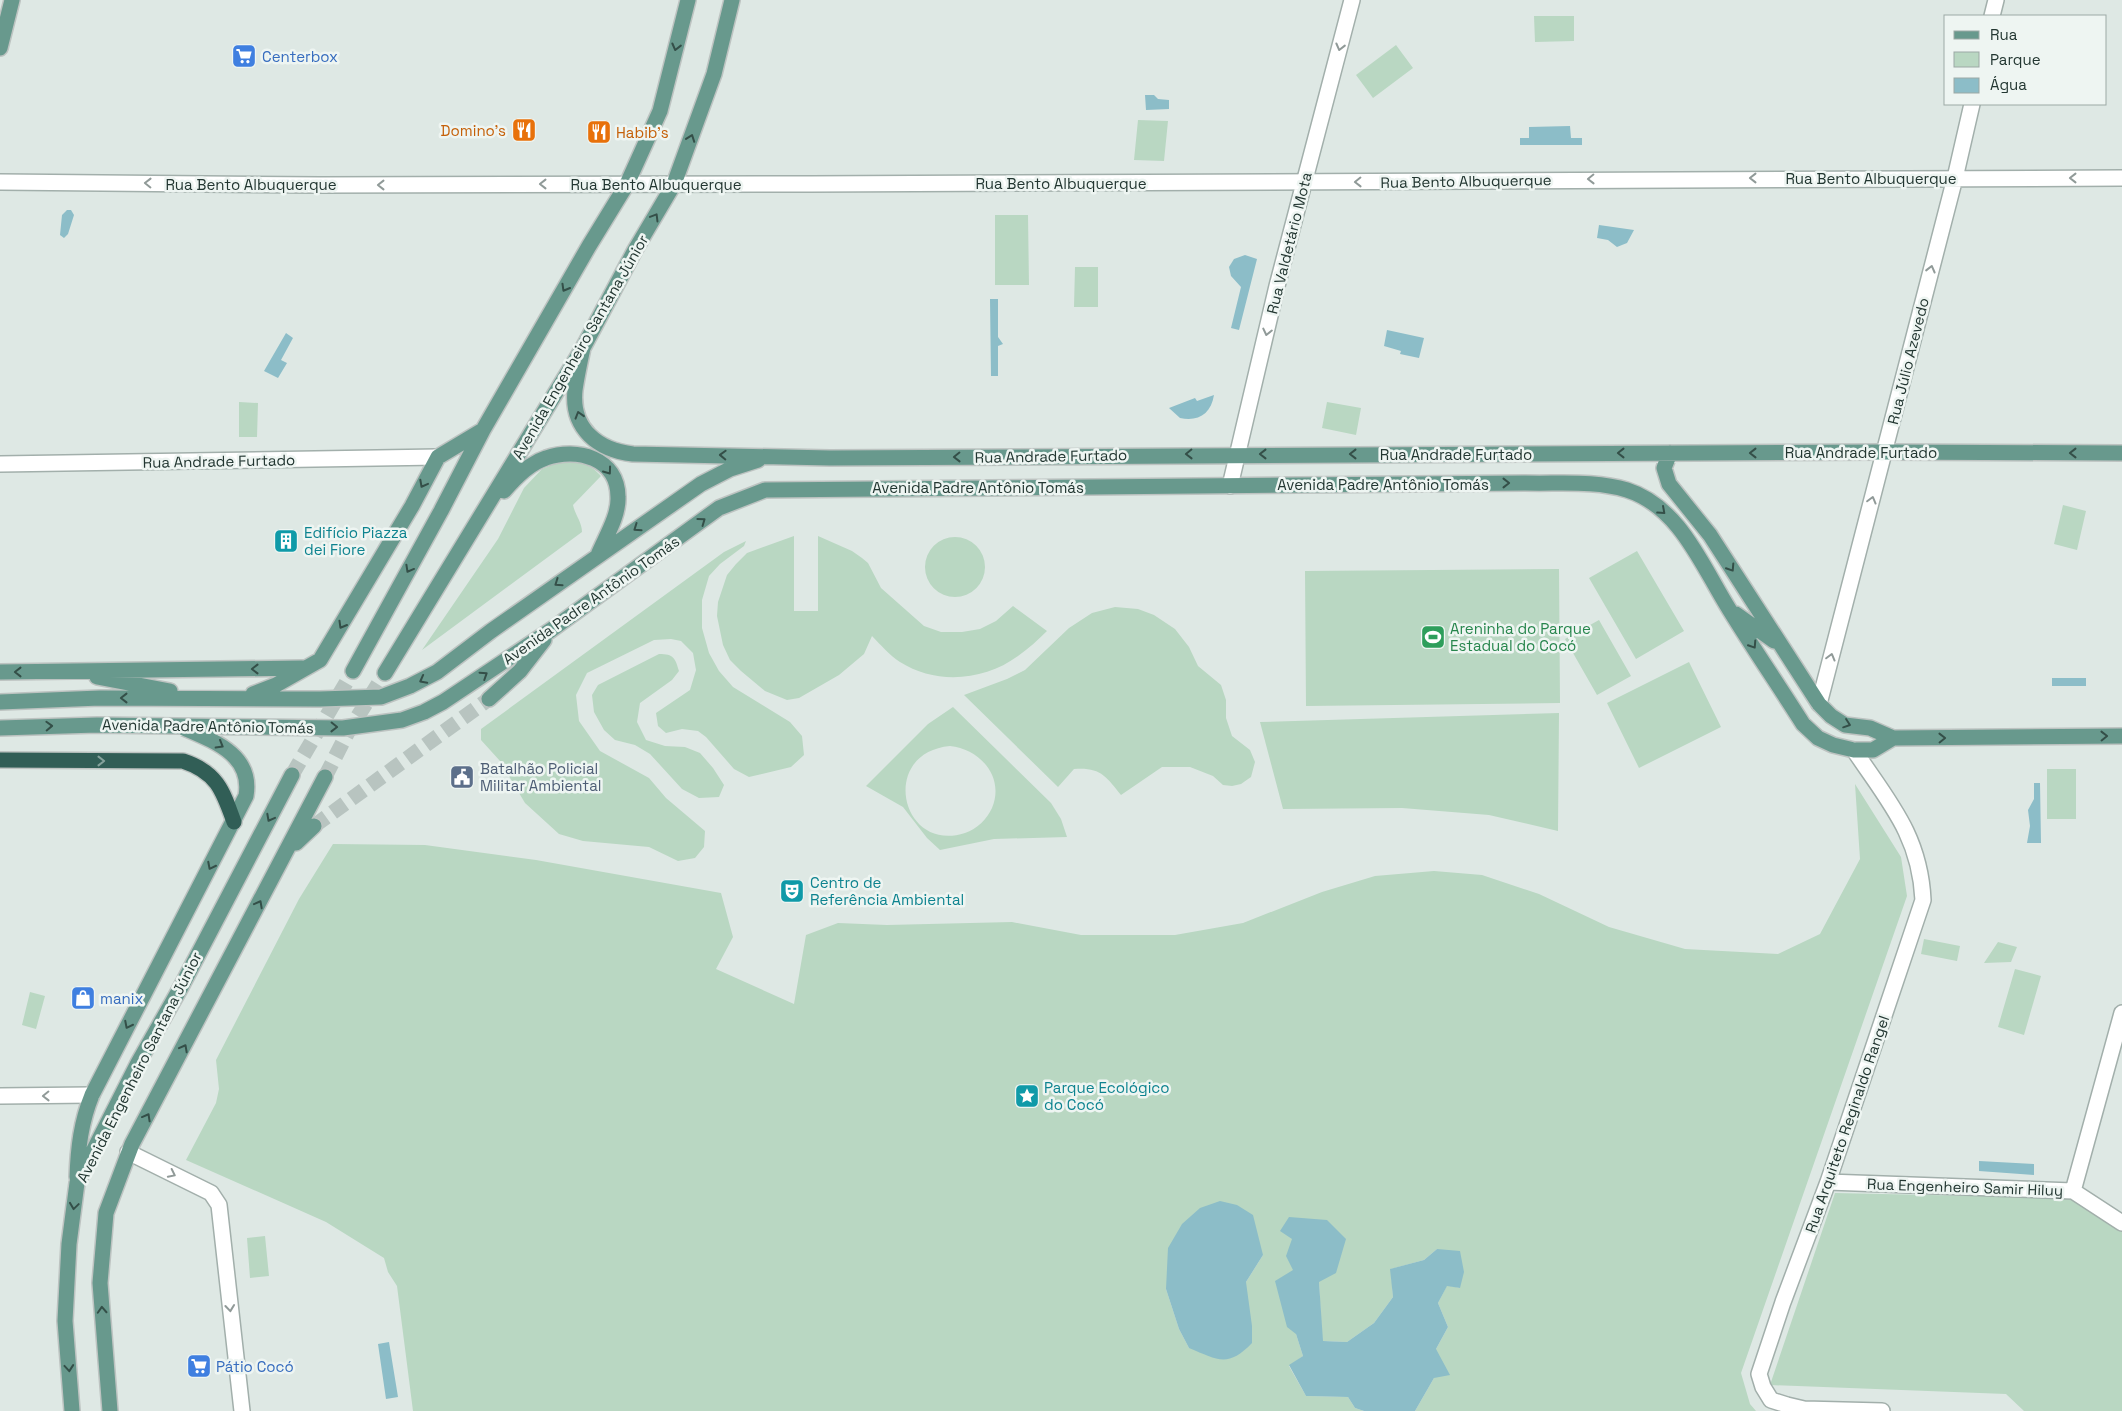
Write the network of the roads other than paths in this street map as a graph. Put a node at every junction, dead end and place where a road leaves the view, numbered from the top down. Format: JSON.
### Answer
{"nodes":[{"id":1,"x":12,"y":0,"type":"edge"},
{"id":2,"x":688,"y":0,"type":"edge"},
{"id":3,"x":732,"y":0,"type":"edge"},
{"id":4,"x":1352,"y":0,"type":"edge"},
{"id":5,"x":1996,"y":0,"type":"edge"},
{"id":6,"x":1992,"y":15,"type":"edge"},
{"id":7,"x":0,"y":48,"type":"edge"},
{"id":8,"x":1972,"y":105,"type":"edge"},
{"id":9,"x":1955,"y":178,"type":"junction"},
{"id":10,"x":2122,"y":178,"type":"edge"},
{"id":11,"x":0,"y":182,"type":"edge"},
{"id":12,"x":1305,"y":183,"type":"junction"},
{"id":13,"x":627,"y":184,"type":"junction"},
{"id":14,"x":674,"y":184,"type":"junction"},
{"id":15,"x":583,"y":348,"type":"junction"},
{"id":16,"x":483,"y":430,"type":"junction"},
{"id":17,"x":1885,"y":452,"type":"junction"},
{"id":18,"x":1670,"y":453,"type":"junction"},
{"id":19,"x":1238,"y":454,"type":"junction"},
{"id":20,"x":2122,"y":454,"type":"edge"},
{"id":21,"x":438,"y":457,"type":"junction"},
{"id":22,"x":789,"y":458,"type":"junction"},
{"id":23,"x":0,"y":464,"type":"edge"},
{"id":24,"x":1230,"y":486,"type":"junction"},
{"id":25,"x":474,"y":529,"type":"junction"},
{"id":26,"x":1710,"y":535,"type":"junction"},
{"id":27,"x":598,"y":555,"type":"junction"},
{"id":28,"x":1714,"y":584,"type":"junction"},
{"id":29,"x":1729,"y":608,"type":"junction"},
{"id":30,"x":551,"y":630,"type":"junction"},
{"id":31,"x":1781,"y":647,"type":"junction"},
{"id":32,"x":304,"y":668,"type":"junction"},
{"id":33,"x":0,"y":672,"type":"edge"},
{"id":34,"x":71,"y":672,"type":"junction"},
{"id":35,"x":353,"y":672,"type":"tunnel mouth"},
{"id":36,"x":385,"y":674,"type":"tunnel mouth"},
{"id":37,"x":203,"y":698,"type":"junction"},
{"id":38,"x":243,"y":698,"type":"junction"},
{"id":39,"x":489,"y":699,"type":"tunnel mouth"},
{"id":40,"x":0,"y":702,"type":"edge"},
{"id":41,"x":1818,"y":704,"type":"junction"},
{"id":42,"x":175,"y":725,"type":"junction"},
{"id":43,"x":0,"y":728,"type":"edge"},
{"id":44,"x":2122,"y":736,"type":"edge"},
{"id":45,"x":1893,"y":738,"type":"junction"},
{"id":46,"x":1854,"y":750,"type":"junction"},
{"id":47,"x":0,"y":760,"type":"edge"},
{"id":48,"x":292,"y":775,"type":"tunnel mouth"},
{"id":49,"x":325,"y":777,"type":"tunnel mouth"},
{"id":50,"x":234,"y":822,"type":"junction"},
{"id":51,"x":314,"y":826,"type":"tunnel mouth"},
{"id":52,"x":286,"y":853,"type":"junction"},
{"id":53,"x":2122,"y":1013,"type":"edge"},
{"id":54,"x":92,"y":1095,"type":"junction"},
{"id":55,"x":0,"y":1096,"type":"edge"},
{"id":56,"x":128,"y":1152,"type":"junction"},
{"id":57,"x":77,"y":1182,"type":"junction"},
{"id":58,"x":1828,"y":1182,"type":"junction"},
{"id":59,"x":2073,"y":1191,"type":"junction"},
{"id":60,"x":2122,"y":1223,"type":"edge"},
{"id":61,"x":72,"y":1411,"type":"edge"},
{"id":62,"x":110,"y":1411,"type":"edge"},
{"id":63,"x":242,"y":1411,"type":"edge"},
{"id":64,"x":1882,"y":1411,"type":"edge"}],
"edges":[{"from":1,"to":7,"type":"main road"},
{"from":2,"to":13,"type":"main road","one_way":true},
{"from":14,"to":3,"type":"main road","name":"Avenida Engenheiro Santana Júnior","one_way":true},
{"from":4,"to":12,"type":"street","name":"Rua Valdetário Mota","one_way":true},
{"from":5,"to":6,"type":"street"},
{"from":8,"to":9,"type":"street","name":"Rua Júlio Azevedo"},
{"from":10,"to":9,"type":"street","name":"Rua Bento Albuquerque","one_way":true},
{"from":9,"to":12,"type":"street","name":"Rua Bento Albuquerque","one_way":true},
{"from":17,"to":9,"type":"street","name":"Rua Júlio Azevedo","one_way":true},
{"from":13,"to":11,"type":"street","name":"Rua Bento Albuquerque","one_way":true},
{"from":12,"to":14,"type":"street","name":"Rua Bento Albuquerque"},
{"from":12,"to":19,"type":"street","name":"Rua Valdetário Mota","one_way":true},
{"from":13,"to":14,"type":"street","name":"Rua Bento Albuquerque"},
{"from":13,"to":16,"type":"main road","one_way":true},
{"from":15,"to":14,"type":"main road","name":"Avenida Engenheiro Santana Júnior","one_way":true},
{"from":22,"to":15,"type":"main road","one_way":true},
{"from":15,"to":25,"type":"main road","name":"Avenida Engenheiro Santana Júnior"},
{"from":16,"to":21,"type":"main road"},
{"from":16,"to":35,"type":"main road","one_way":true},
{"from":17,"to":18,"type":"main road","name":"Rua Andrade Furtado","one_way":true},
{"from":20,"to":17,"type":"main road","name":"Rua Andrade Furtado","one_way":true},
{"from":41,"to":17,"type":"street","name":"Rua Júlio Azevedo","one_way":true},
{"from":18,"to":19,"type":"main road","name":"Rua Andrade Furtado","one_way":true},
{"from":18,"to":26,"type":"main road","name":"Avenida Padre Antônio Tomás"},
{"from":19,"to":22,"type":"main road","name":"Rua Andrade Furtado","one_way":true},
{"from":19,"to":24,"type":"street","name":"Rua Valdetário Mota"},
{"from":21,"to":23,"type":"street","name":"Rua Andrade Furtado"},
{"from":21,"to":32,"type":"main road","one_way":true},
{"from":22,"to":27,"type":"main road","name":"Avenida Padre Antônio Tomás","one_way":true},
{"from":24,"to":28,"type":"main road","name":"Avenida Padre Antônio Tomás","one_way":true},
{"from":30,"to":24,"type":"main road","name":"Avenida Padre Antônio Tomás","one_way":true},
{"from":25,"to":27,"type":"main road","one_way":true},
{"from":25,"to":36,"type":"main road","name":"Avenida Engenheiro Santana Júnior"},
{"from":26,"to":28,"type":"main road"},
{"from":26,"to":31,"type":"main road","name":"Avenida Padre Antônio Tomás","one_way":true},
{"from":27,"to":38,"type":"main road","name":"Avenida Padre Antônio Tomás","one_way":true},
{"from":28,"to":29,"type":"main road","name":"Avenida Padre Antônio Tomás"},
{"from":29,"to":31,"type":"main road"},
{"from":29,"to":46,"type":"main road","name":"Avenida Padre Antônio Tomás","one_way":true},
{"from":30,"to":39,"type":"main road"},
{"from":42,"to":30,"type":"main road","name":"Avenida Padre Antônio Tomás","one_way":true},
{"from":31,"to":41,"type":"main road","name":"Avenida Padre Antônio Tomás"},
{"from":32,"to":34,"type":"main road","one_way":true},
{"from":32,"to":38,"type":"main road"},
{"from":34,"to":33,"type":"main road","one_way":true},
{"from":34,"to":37,"type":"main road"},
{"from":37,"to":38,"type":"main road","name":"Avenida Padre Antônio Tomás"},
{"from":37,"to":40,"type":"main road","name":"Avenida Padre Antônio Tomás","one_way":true},
{"from":41,"to":45,"type":"main road","name":"Avenida Padre Antônio Tomás","one_way":true},
{"from":43,"to":42,"type":"main road","name":"Avenida Padre Antônio Tomás","one_way":true},
{"from":42,"to":50,"type":"main road","one_way":true},
{"from":45,"to":44,"type":"main road","name":"Avenida Padre Antônio Tomás","one_way":true},
{"from":45,"to":46,"type":"main road","name":"Avenida Padre Antônio Tomás"},
{"from":46,"to":58,"type":"street","name":"Rua Arquiteto Reginaldo Rangel"},
{"from":47,"to":50,"type":"highway","one_way":true},
{"from":48,"to":57,"type":"main road","name":"Avenida Engenheiro Santana Júnior","one_way":true},
{"from":49,"to":52,"type":"main road","name":"Avenida Engenheiro Santana Júnior"},
{"from":50,"to":54,"type":"main road","one_way":true},
{"from":51,"to":52,"type":"main road"},
{"from":56,"to":52,"type":"main road","name":"Avenida Engenheiro Santana Júnior","one_way":true},
{"from":53,"to":59,"type":"street"},
{"from":54,"to":55,"type":"street","one_way":true},
{"from":54,"to":57,"type":"main road"},
{"from":62,"to":56,"type":"main road","name":"Avenida Engenheiro Santana Júnior","one_way":true},
{"from":56,"to":63,"type":"street","one_way":true},
{"from":57,"to":61,"type":"main road","name":"Avenida Engenheiro Santana Júnior","one_way":true},
{"from":58,"to":59,"type":"street","name":"Rua Engenheiro Samir Hiluy"},
{"from":58,"to":64,"type":"street","name":"Rua Arquiteto Reginaldo Rangel"},
{"from":59,"to":60,"type":"street","name":"Rua Engenheiro Samir Hiluy"}]}
